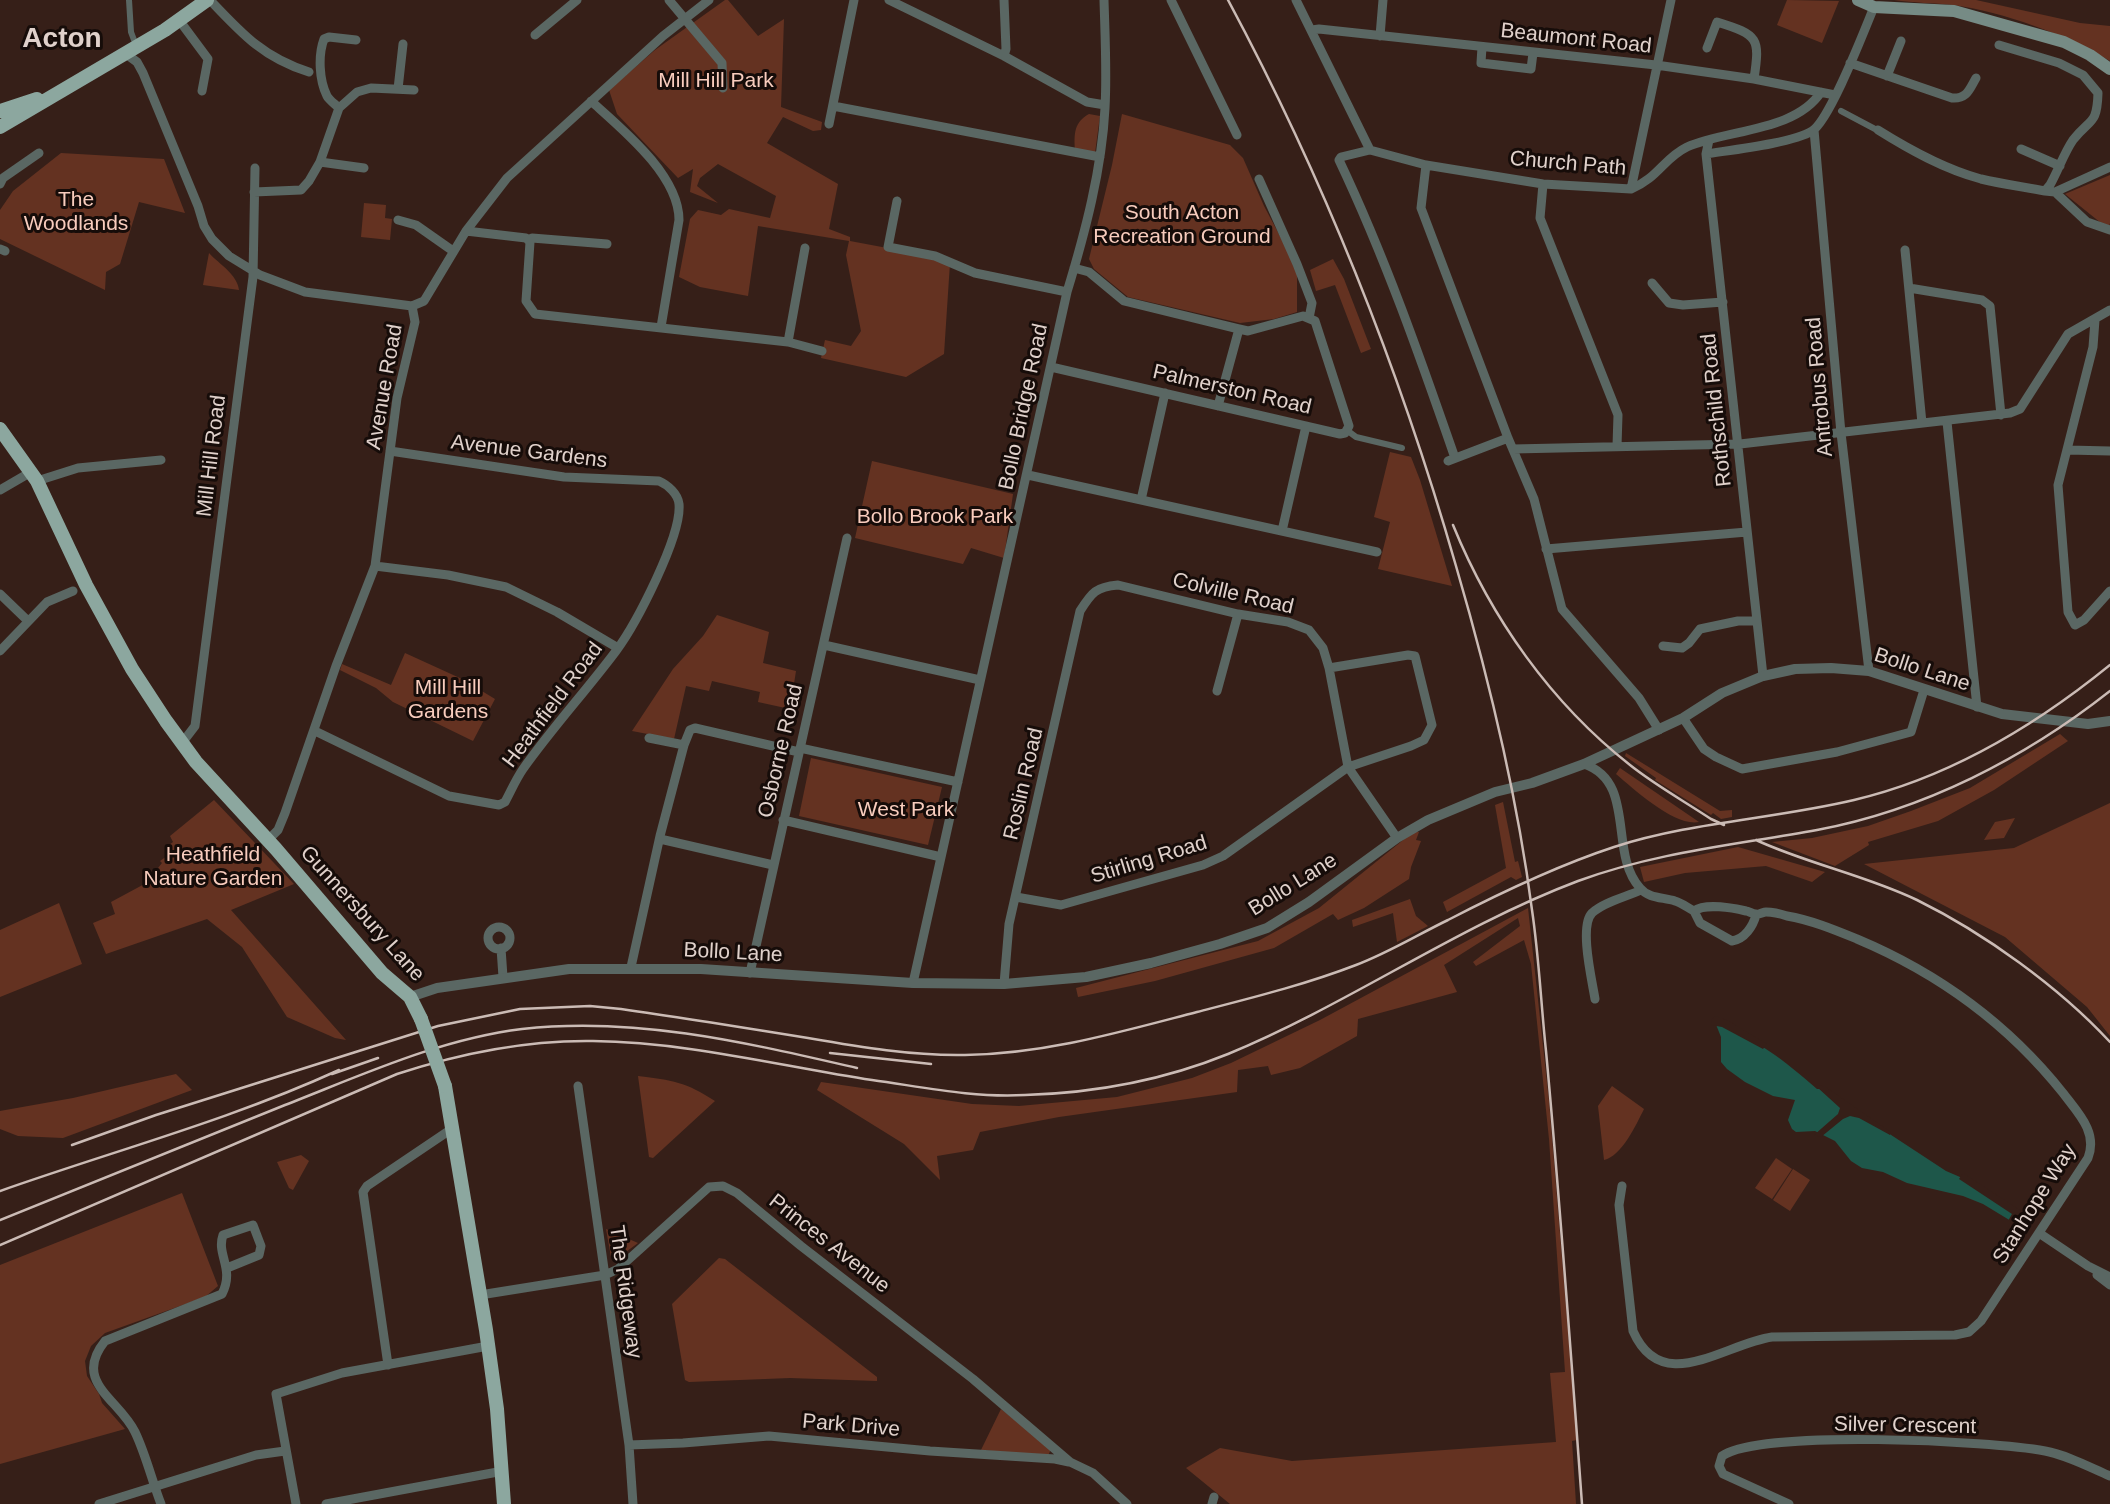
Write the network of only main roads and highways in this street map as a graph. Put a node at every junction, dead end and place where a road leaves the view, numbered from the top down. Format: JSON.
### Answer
{"nodes":[{"id":1,"x":208,"y":0,"type":"edge"},
{"id":2,"x":1858,"y":0,"type":"edge"},
{"id":3,"x":2110,"y":69,"type":"edge"},
{"id":4,"x":58,"y":93,"type":"junction"},
{"id":5,"x":0,"y":111,"type":"edge"},
{"id":6,"x":0,"y":127,"type":"edge"},
{"id":7,"x":0,"y":429,"type":"edge"},
{"id":8,"x":504,"y":1504,"type":"edge"}],
"edges":[{"from":1,"to":4,"type":"main road"},
{"from":2,"to":3,"type":"main road"},
{"from":4,"to":5,"type":"main road"},
{"from":4,"to":6,"type":"main road"},
{"from":7,"to":8,"type":"main road","name":"Gunnersbury Lane","bridge":true}]}
